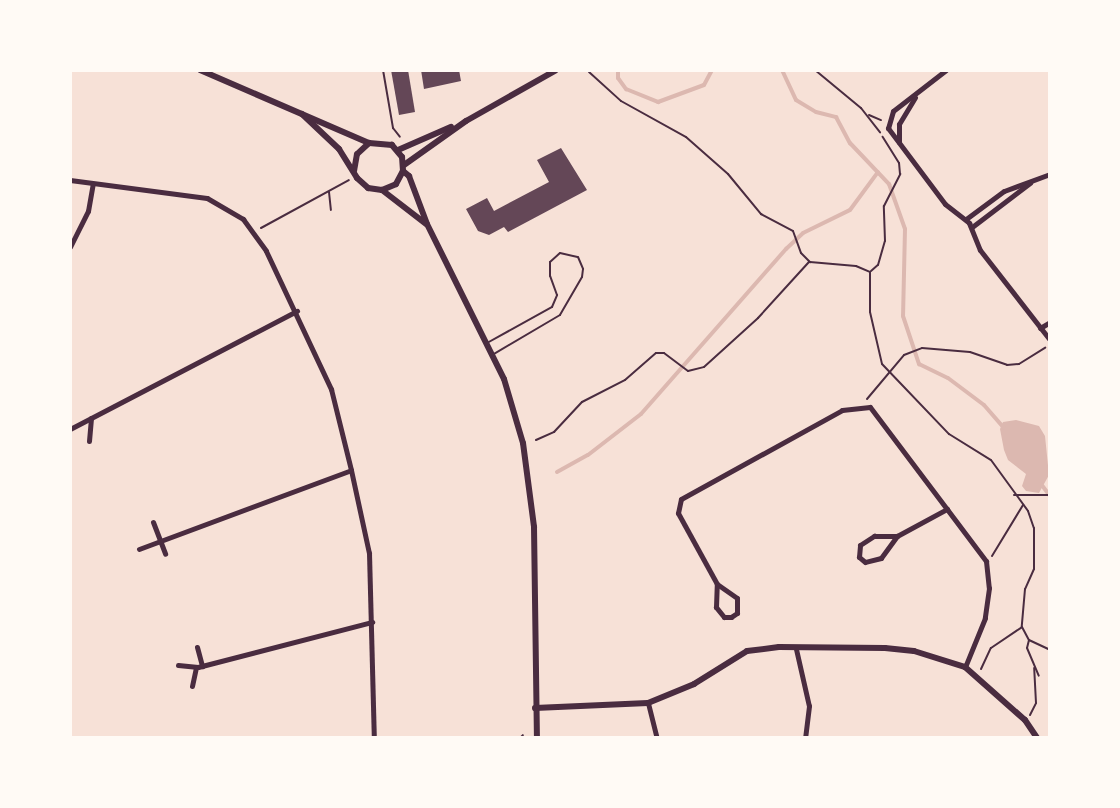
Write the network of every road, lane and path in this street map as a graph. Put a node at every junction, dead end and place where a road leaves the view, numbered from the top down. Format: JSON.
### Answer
{"nodes":[{"id":1,"x":201,"y":70,"type":"edge"},
{"id":2,"x":383,"y":70,"type":"edge"},
{"id":3,"x":556,"y":70,"type":"edge"},
{"id":4,"x":815,"y":70,"type":"edge"},
{"id":5,"x":946,"y":70,"type":"edge"},
{"id":6,"x":589,"y":72,"type":"dead end"},
{"id":7,"x":923,"y":89,"type":"junction"},
{"id":8,"x":302,"y":114,"type":"junction"},
{"id":9,"x":869,"y":115,"type":"junction"},
{"id":10,"x":465,"y":121,"type":"junction"},
{"id":11,"x":887,"y":123,"type":"junction"},
{"id":12,"x":400,"y":137,"type":"dead end"},
{"id":13,"x":369,"y":143,"type":"junction"},
{"id":14,"x":901,"y":147,"type":"junction"},
{"id":15,"x":398,"y":150,"type":"junction"},
{"id":16,"x":403,"y":168,"type":"junction"},
{"id":17,"x":354,"y":171,"type":"junction"},
{"id":18,"x":1050,"y":174,"type":"edge"},
{"id":19,"x":1036,"y":179,"type":"junction"},
{"id":20,"x":70,"y":180,"type":"edge"},
{"id":21,"x":350,"y":180,"type":"dead end"},
{"id":22,"x":93,"y":184,"type":"junction"},
{"id":23,"x":382,"y":190,"type":"junction"},
{"id":24,"x":329,"y":191,"type":"junction"},
{"id":25,"x":331,"y":210,"type":"dead end"},
{"id":26,"x":966,"y":219,"type":"junction"},
{"id":27,"x":427,"y":224,"type":"junction"},
{"id":28,"x":972,"y":227,"type":"junction"},
{"id":29,"x":261,"y":228,"type":"dead end"},
{"id":30,"x":70,"y":247,"type":"edge"},
{"id":31,"x":810,"y":262,"type":"junction"},
{"id":32,"x":870,"y":272,"type":"junction"},
{"id":33,"x":297,"y":311,"type":"junction"},
{"id":34,"x":537,"y":318,"type":"junction"},
{"id":35,"x":1050,"y":322,"type":"edge"},
{"id":36,"x":542,"y":327,"type":"junction"},
{"id":37,"x":1040,"y":328,"type":"junction"},
{"id":38,"x":1049,"y":338,"type":"edge"},
{"id":39,"x":487,"y":344,"type":"junction"},
{"id":40,"x":1050,"y":346,"type":"edge"},
{"id":41,"x":492,"y":355,"type":"junction"},
{"id":42,"x":890,"y":374,"type":"junction"},
{"id":43,"x":862,"y":406,"type":"junction"},
{"id":44,"x":91,"y":418,"type":"junction"},
{"id":45,"x":70,"y":420,"type":"edge"},
{"id":46,"x":80,"y":424,"type":"junction"},
{"id":47,"x":70,"y":429,"type":"edge"},
{"id":48,"x":536,"y":440,"type":"dead end"},
{"id":49,"x":89,"y":441,"type":"dead end"},
{"id":50,"x":351,"y":470,"type":"junction"},
{"id":51,"x":1014,"y":495,"type":"junction"},
{"id":52,"x":1048,"y":495,"type":"edge"},
{"id":53,"x":1023,"y":505,"type":"junction"},
{"id":54,"x":947,"y":509,"type":"junction"},
{"id":55,"x":153,"y":522,"type":"dead end"},
{"id":56,"x":897,"y":536,"type":"junction"},
{"id":57,"x":161,"y":540,"type":"junction"},
{"id":58,"x":139,"y":549,"type":"dead end"},
{"id":59,"x":165,"y":554,"type":"dead end"},
{"id":60,"x":986,"y":561,"type":"junction"},
{"id":61,"x":717,"y":584,"type":"junction"},
{"id":62,"x":372,"y":622,"type":"junction"},
{"id":63,"x":1022,"y":627,"type":"junction"},
{"id":64,"x":1029,"y":640,"type":"junction"},
{"id":65,"x":197,"y":647,"type":"dead end"},
{"id":66,"x":796,"y":649,"type":"junction"},
{"id":67,"x":1050,"y":650,"type":"edge"},
{"id":68,"x":178,"y":665,"type":"dead end"},
{"id":69,"x":199,"y":666,"type":"junction"},
{"id":70,"x":965,"y":667,"type":"junction"},
{"id":71,"x":1034,"y":668,"type":"junction"},
{"id":72,"x":981,"y":669,"type":"dead end"},
{"id":73,"x":1040,"y":676,"type":"dead end"},
{"id":74,"x":192,"y":686,"type":"dead end"},
{"id":75,"x":648,"y":703,"type":"junction"},
{"id":76,"x":536,"y":708,"type":"junction"},
{"id":77,"x":1025,"y":720,"type":"junction"},
{"id":78,"x":523,"y":735,"type":"dead end"},
{"id":79,"x":374,"y":738,"type":"edge"},
{"id":80,"x":519,"y":738,"type":"edge"},
{"id":81,"x":537,"y":738,"type":"edge"},
{"id":82,"x":657,"y":738,"type":"edge"},
{"id":83,"x":805,"y":738,"type":"edge"},
{"id":84,"x":1037,"y":738,"type":"edge"}],
"edges":[{"from":1,"to":8,"type":"street"},
{"from":2,"to":12,"type":"path"},
{"from":3,"to":10,"type":"street"},
{"from":4,"to":9,"type":"path"},
{"from":5,"to":7,"type":"street"},
{"from":6,"to":31,"type":"path"},
{"from":7,"to":11,"type":"street"},
{"from":7,"to":14,"type":"street"},
{"from":8,"to":13,"type":"street"},
{"from":8,"to":17,"type":"street"},
{"from":9,"to":11,"type":"path"},
{"from":9,"to":32,"type":"path"},
{"from":10,"to":15,"type":"street"},
{"from":10,"to":16,"type":"street"},
{"from":11,"to":14,"type":"street"},
{"from":13,"to":15,"type":"street"},
{"from":13,"to":17,"type":"street"},
{"from":14,"to":26,"type":"street"},
{"from":15,"to":16,"type":"street"},
{"from":16,"to":23,"type":"street"},
{"from":16,"to":27,"type":"street"},
{"from":17,"to":23,"type":"street"},
{"from":18,"to":19,"type":"street"},
{"from":19,"to":26,"type":"street"},
{"from":19,"to":28,"type":"street"},
{"from":20,"to":22,"type":"street"},
{"from":21,"to":24,"type":"path"},
{"from":22,"to":30,"type":"street"},
{"from":22,"to":33,"type":"street"},
{"from":23,"to":27,"type":"street"},
{"from":24,"to":25,"type":"path"},
{"from":24,"to":29,"type":"path"},
{"from":26,"to":28,"type":"street"},
{"from":27,"to":39,"type":"street"},
{"from":28,"to":37,"type":"street"},
{"from":31,"to":32,"type":"path"},
{"from":31,"to":48,"type":"path"},
{"from":32,"to":42,"type":"path"},
{"from":33,"to":44,"type":"street"},
{"from":33,"to":50,"type":"street"},
{"from":34,"to":36,"type":"lane"},
{"from":34,"to":36,"type":"lane"},
{"from":34,"to":39,"type":"lane"},
{"from":35,"to":37,"type":"street"},
{"from":36,"to":41,"type":"lane"},
{"from":37,"to":38,"type":"street"},
{"from":39,"to":41,"type":"street"},
{"from":40,"to":42,"type":"path"},
{"from":41,"to":76,"type":"street"},
{"from":42,"to":43,"type":"path"},
{"from":42,"to":51,"type":"path"},
{"from":43,"to":54,"type":"street"},
{"from":43,"to":61,"type":"street"},
{"from":44,"to":46,"type":"street"},
{"from":44,"to":49,"type":"street"},
{"from":45,"to":46,"type":"street"},
{"from":46,"to":47,"type":"street"},
{"from":50,"to":57,"type":"street"},
{"from":50,"to":62,"type":"street"},
{"from":51,"to":52,"type":"path"},
{"from":51,"to":53,"type":"path"},
{"from":53,"to":60,"type":"path"},
{"from":53,"to":63,"type":"path"},
{"from":54,"to":56,"type":"street"},
{"from":54,"to":60,"type":"street"},
{"from":55,"to":57,"type":"street"},
{"from":56,"to":56,"type":"street"},
{"from":57,"to":58,"type":"street"},
{"from":57,"to":59,"type":"street"},
{"from":60,"to":70,"type":"street"},
{"from":61,"to":61,"type":"street"},
{"from":62,"to":69,"type":"street"},
{"from":62,"to":79,"type":"street"},
{"from":63,"to":64,"type":"path"},
{"from":63,"to":72,"type":"path"},
{"from":64,"to":67,"type":"path"},
{"from":64,"to":71,"type":"path"},
{"from":65,"to":69,"type":"street"},
{"from":66,"to":70,"type":"street"},
{"from":66,"to":75,"type":"street"},
{"from":66,"to":83,"type":"street"},
{"from":68,"to":69,"type":"street"},
{"from":69,"to":74,"type":"street"},
{"from":70,"to":77,"type":"street"},
{"from":71,"to":73,"type":"path"},
{"from":71,"to":77,"type":"path"},
{"from":75,"to":76,"type":"street"},
{"from":75,"to":82,"type":"street"},
{"from":76,"to":81,"type":"street"},
{"from":77,"to":84,"type":"street"},
{"from":78,"to":80,"type":"path"}]}
